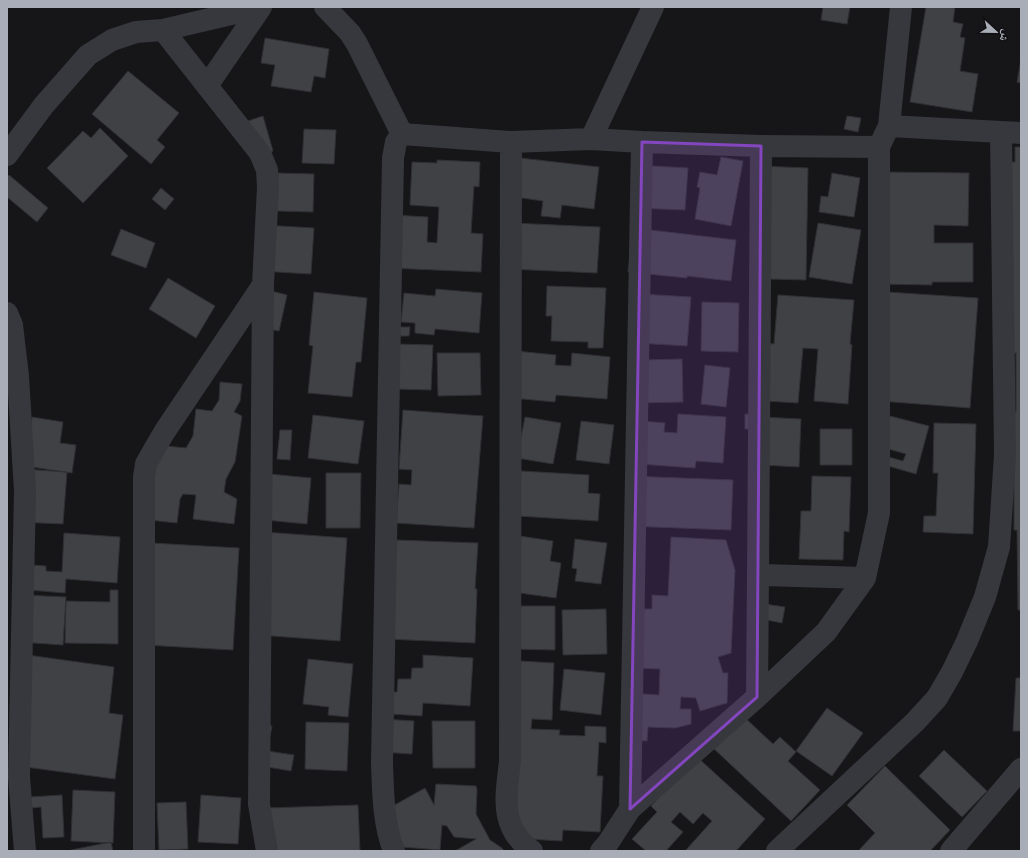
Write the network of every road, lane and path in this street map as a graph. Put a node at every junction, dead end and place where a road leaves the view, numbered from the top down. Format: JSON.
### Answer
{"nodes":[{"id":1,"x":261,"y":7,"type":"edge"},
{"id":2,"x":324,"y":7,"type":"edge"},
{"id":3,"x":654,"y":7,"type":"edge"},
{"id":4,"x":901,"y":7,"type":"edge"},
{"id":5,"x":163,"y":30,"type":"junction"},
{"id":6,"x":207,"y":86,"type":"junction"},
{"id":7,"x":889,"y":126,"type":"junction"},
{"id":8,"x":1011,"y":133,"type":"edge"},
{"id":9,"x":402,"y":134,"type":"junction"},
{"id":10,"x":591,"y":139,"type":"junction"},
{"id":11,"x":511,"y":142,"type":"junction"},
{"id":12,"x":642,"y":142,"type":"junction"},
{"id":13,"x":761,"y":146,"type":"junction"},
{"id":14,"x":879,"y":147,"type":"junction"},
{"id":15,"x":7,"y":155,"type":"edge"},
{"id":16,"x":263,"y":285,"type":"junction"},
{"id":17,"x":7,"y":313,"type":"edge"},
{"id":18,"x":18,"y":376,"type":"junction"},
{"id":19,"x":7,"y":404,"type":"edge"},
{"id":20,"x":758,"y":575,"type":"junction"},
{"id":21,"x":865,"y":578,"type":"junction"},
{"id":22,"x":757,"y":697,"type":"junction"},
{"id":23,"x":1021,"y":769,"type":"edge"},
{"id":24,"x":630,"y":809,"type":"junction"},
{"id":25,"x":25,"y":851,"type":"edge"},
{"id":26,"x":144,"y":851,"type":"edge"},
{"id":27,"x":267,"y":851,"type":"edge"},
{"id":28,"x":394,"y":851,"type":"edge"},
{"id":29,"x":532,"y":851,"type":"edge"},
{"id":30,"x":601,"y":851,"type":"edge"},
{"id":31,"x":777,"y":851,"type":"edge"},
{"id":32,"x":951,"y":851,"type":"edge"}],
"edges":[{"from":1,"to":5,"type":"street"},
{"from":1,"to":6,"type":"street"},
{"from":2,"to":9,"type":"street"},
{"from":3,"to":10,"type":"street"},
{"from":4,"to":7,"type":"street"},
{"from":5,"to":6,"type":"street"},
{"from":5,"to":15,"type":"street"},
{"from":6,"to":16,"type":"street"},
{"from":7,"to":8,"type":"street"},
{"from":7,"to":14,"type":"street"},
{"from":8,"to":31,"type":"street"},
{"from":9,"to":11,"type":"street"},
{"from":9,"to":28,"type":"street"},
{"from":10,"to":11,"type":"street"},
{"from":10,"to":12,"type":"street"},
{"from":11,"to":29,"type":"street"},
{"from":12,"to":13,"type":"street"},
{"from":12,"to":24,"type":"street"},
{"from":13,"to":14,"type":"street"},
{"from":13,"to":20,"type":"street"},
{"from":14,"to":21,"type":"street"},
{"from":16,"to":26,"type":"street"},
{"from":16,"to":27,"type":"street"},
{"from":17,"to":18,"type":"street"},
{"from":18,"to":19,"type":"street"},
{"from":18,"to":25,"type":"street"},
{"from":20,"to":21,"type":"street"},
{"from":20,"to":22,"type":"street"},
{"from":21,"to":22,"type":"street"},
{"from":22,"to":24,"type":"street"},
{"from":23,"to":32,"type":"street"},
{"from":24,"to":30,"type":"street"}]}
